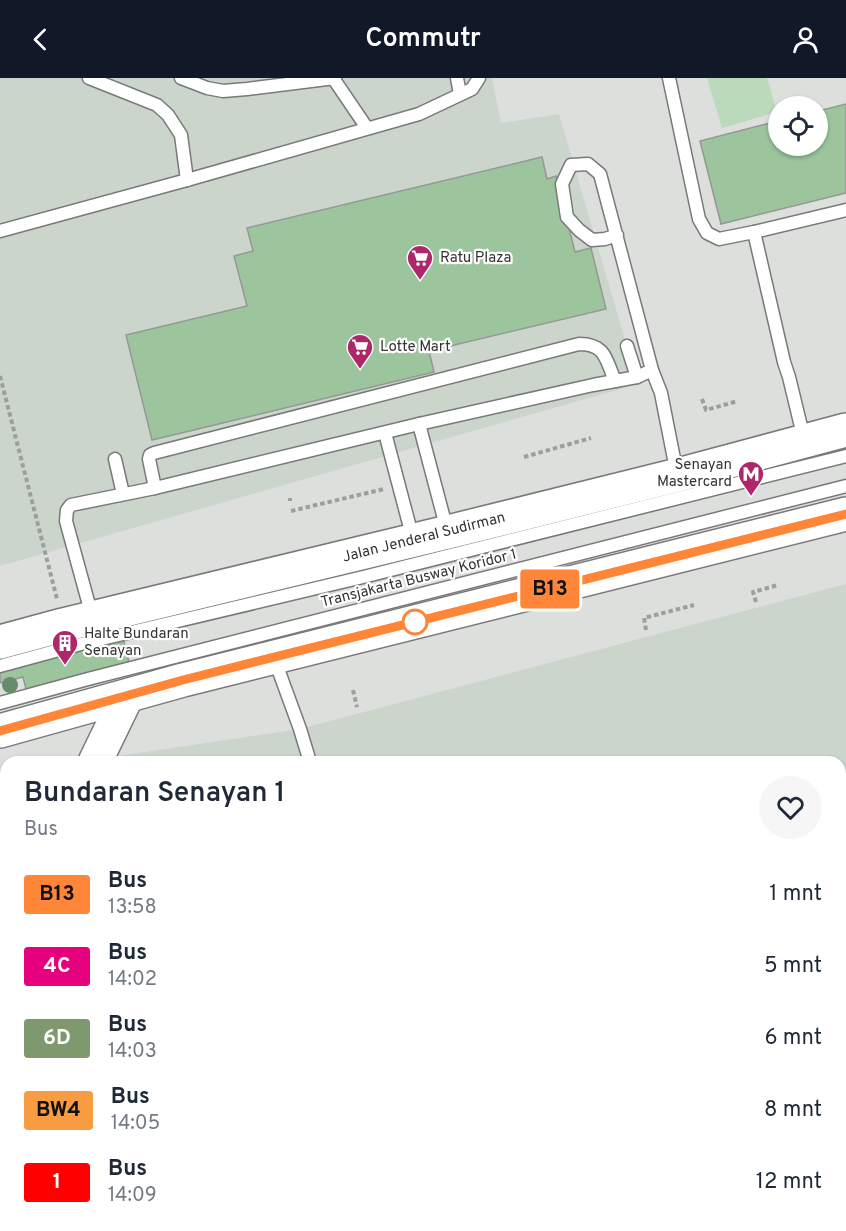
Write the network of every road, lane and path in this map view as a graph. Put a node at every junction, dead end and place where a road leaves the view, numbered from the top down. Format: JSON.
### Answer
{"nodes":[{"id":1,"x":89,"y":78,"type":"edge"},
{"id":2,"x":181,"y":78,"type":"edge"},
{"id":3,"x":334,"y":78,"type":"edge"},
{"id":4,"x":457,"y":78,"type":"edge"},
{"id":5,"x":669,"y":78,"type":"edge"},
{"id":6,"x":470,"y":85,"type":"edge"},
{"id":7,"x":367,"y":128,"type":"junction"},
{"id":8,"x":187,"y":180,"type":"junction"},
{"id":9,"x":846,"y":210,"type":"edge"},
{"id":10,"x":0,"y":231,"type":"edge"},
{"id":11,"x":754,"y":232,"type":"junction"},
{"id":12,"x":617,"y":236,"type":"junction"},
{"id":13,"x":627,"y":346,"type":"dead end"},
{"id":14,"x":652,"y":370,"type":"junction"},
{"id":15,"x":0,"y":376,"type":"edge"},
{"id":16,"x":638,"y":377,"type":"junction"},
{"id":17,"x":615,"y":381,"type":"junction"},
{"id":18,"x":702,"y":399,"type":"dead end"},
{"id":19,"x":738,"y":401,"type":"dead end"},
{"id":20,"x":419,"y":424,"type":"junction"},
{"id":21,"x":846,"y":430,"type":"edge"},
{"id":22,"x":385,"y":432,"type":"junction"},
{"id":23,"x":591,"y":438,"type":"dead end"},
{"id":24,"x":804,"y":440,"type":"junction"},
{"id":25,"x":846,"y":456,"type":"edge"},
{"id":26,"x":525,"y":457,"type":"dead end"},
{"id":27,"x":116,"y":459,"type":"dead end"},
{"id":28,"x":678,"y":475,"type":"junction"},
{"id":29,"x":400,"y":486,"type":"junction"},
{"id":30,"x":846,"y":486,"type":"edge"},
{"id":31,"x":155,"y":488,"type":"junction"},
{"id":32,"x":123,"y":494,"type":"junction"},
{"id":33,"x":291,"y":511,"type":"dead end"},
{"id":34,"x":846,"y":514,"type":"edge"},
{"id":35,"x":448,"y":532,"type":"junction"},
{"id":36,"x":414,"y":540,"type":"junction"},
{"id":37,"x":778,"y":585,"type":"dead end"},
{"id":38,"x":756,"y":602,"type":"dead end"},
{"id":39,"x":694,"y":604,"type":"dead end"},
{"id":40,"x":78,"y":621,"type":"junction"},
{"id":41,"x":646,"y":630,"type":"dead end"},
{"id":42,"x":0,"y":642,"type":"edge"},
{"id":43,"x":274,"y":658,"type":"junction"},
{"id":44,"x":0,"y":666,"type":"edge"},
{"id":45,"x":352,"y":690,"type":"dead end"},
{"id":46,"x":127,"y":696,"type":"junction"},
{"id":47,"x":0,"y":703,"type":"edge"},
{"id":48,"x":357,"y":707,"type":"dead end"},
{"id":49,"x":0,"y":731,"type":"edge"},
{"id":50,"x":98,"y":756,"type":"edge"},
{"id":51,"x":308,"y":756,"type":"edge"}],
"edges":[{"from":1,"to":8,"type":"lane"},
{"from":2,"to":3,"type":"lane"},
{"from":3,"to":7,"type":"lane"},
{"from":4,"to":6,"type":"lane"},
{"from":5,"to":11,"type":"lane"},
{"from":6,"to":7,"type":"lane"},
{"from":7,"to":8,"type":"lane"},
{"from":8,"to":10,"type":"lane"},
{"from":9,"to":11,"type":"lane"},
{"from":11,"to":24,"type":"lane"},
{"from":12,"to":12,"type":"lane"},
{"from":12,"to":14,"type":"lane"},
{"from":13,"to":16,"type":"lane"},
{"from":14,"to":16,"type":"lane"},
{"from":14,"to":28,"type":"lane"},
{"from":15,"to":40,"type":"path"},
{"from":16,"to":17,"type":"lane"},
{"from":17,"to":20,"type":"lane"},
{"from":17,"to":31,"type":"lane"},
{"from":18,"to":19,"type":"path"},
{"from":20,"to":22,"type":"lane"},
{"from":20,"to":35,"type":"lane"},
{"from":21,"to":24,"type":"main road","name":"Jalan Jenderal Sudirman"},
{"from":22,"to":29,"type":"lane"},
{"from":22,"to":31,"type":"lane"},
{"from":23,"to":26,"type":"path"},
{"from":24,"to":28,"type":"main road","name":"Jalan Jenderal Sudirman"},
{"from":25,"to":44,"type":"lane","name":"Transjakarta Busway Koridor 1"},
{"from":27,"to":32,"type":"lane"},
{"from":28,"to":35,"type":"main road","name":"Jalan Jenderal Sudirman"},
{"from":29,"to":33,"type":"path"},
{"from":29,"to":36,"type":"lane"},
{"from":30,"to":47,"type":"lane","name":"Transjakarta Busway Koridor 1"},
{"from":31,"to":32,"type":"lane"},
{"from":32,"to":40,"type":"lane"},
{"from":34,"to":43,"type":"main road"},
{"from":35,"to":36,"type":"main road","name":"Jalan Jenderal Sudirman"},
{"from":36,"to":40,"type":"main road","name":"Jalan Jenderal Sudirman"},
{"from":37,"to":38,"type":"path"},
{"from":39,"to":41,"type":"path"},
{"from":40,"to":42,"type":"main road","name":"Jalan Jenderal Sudirman"},
{"from":43,"to":46,"type":"main road"},
{"from":43,"to":51,"type":"lane"},
{"from":45,"to":48,"type":"path"},
{"from":46,"to":49,"type":"main road"},
{"from":46,"to":50,"type":"main road"}]}
